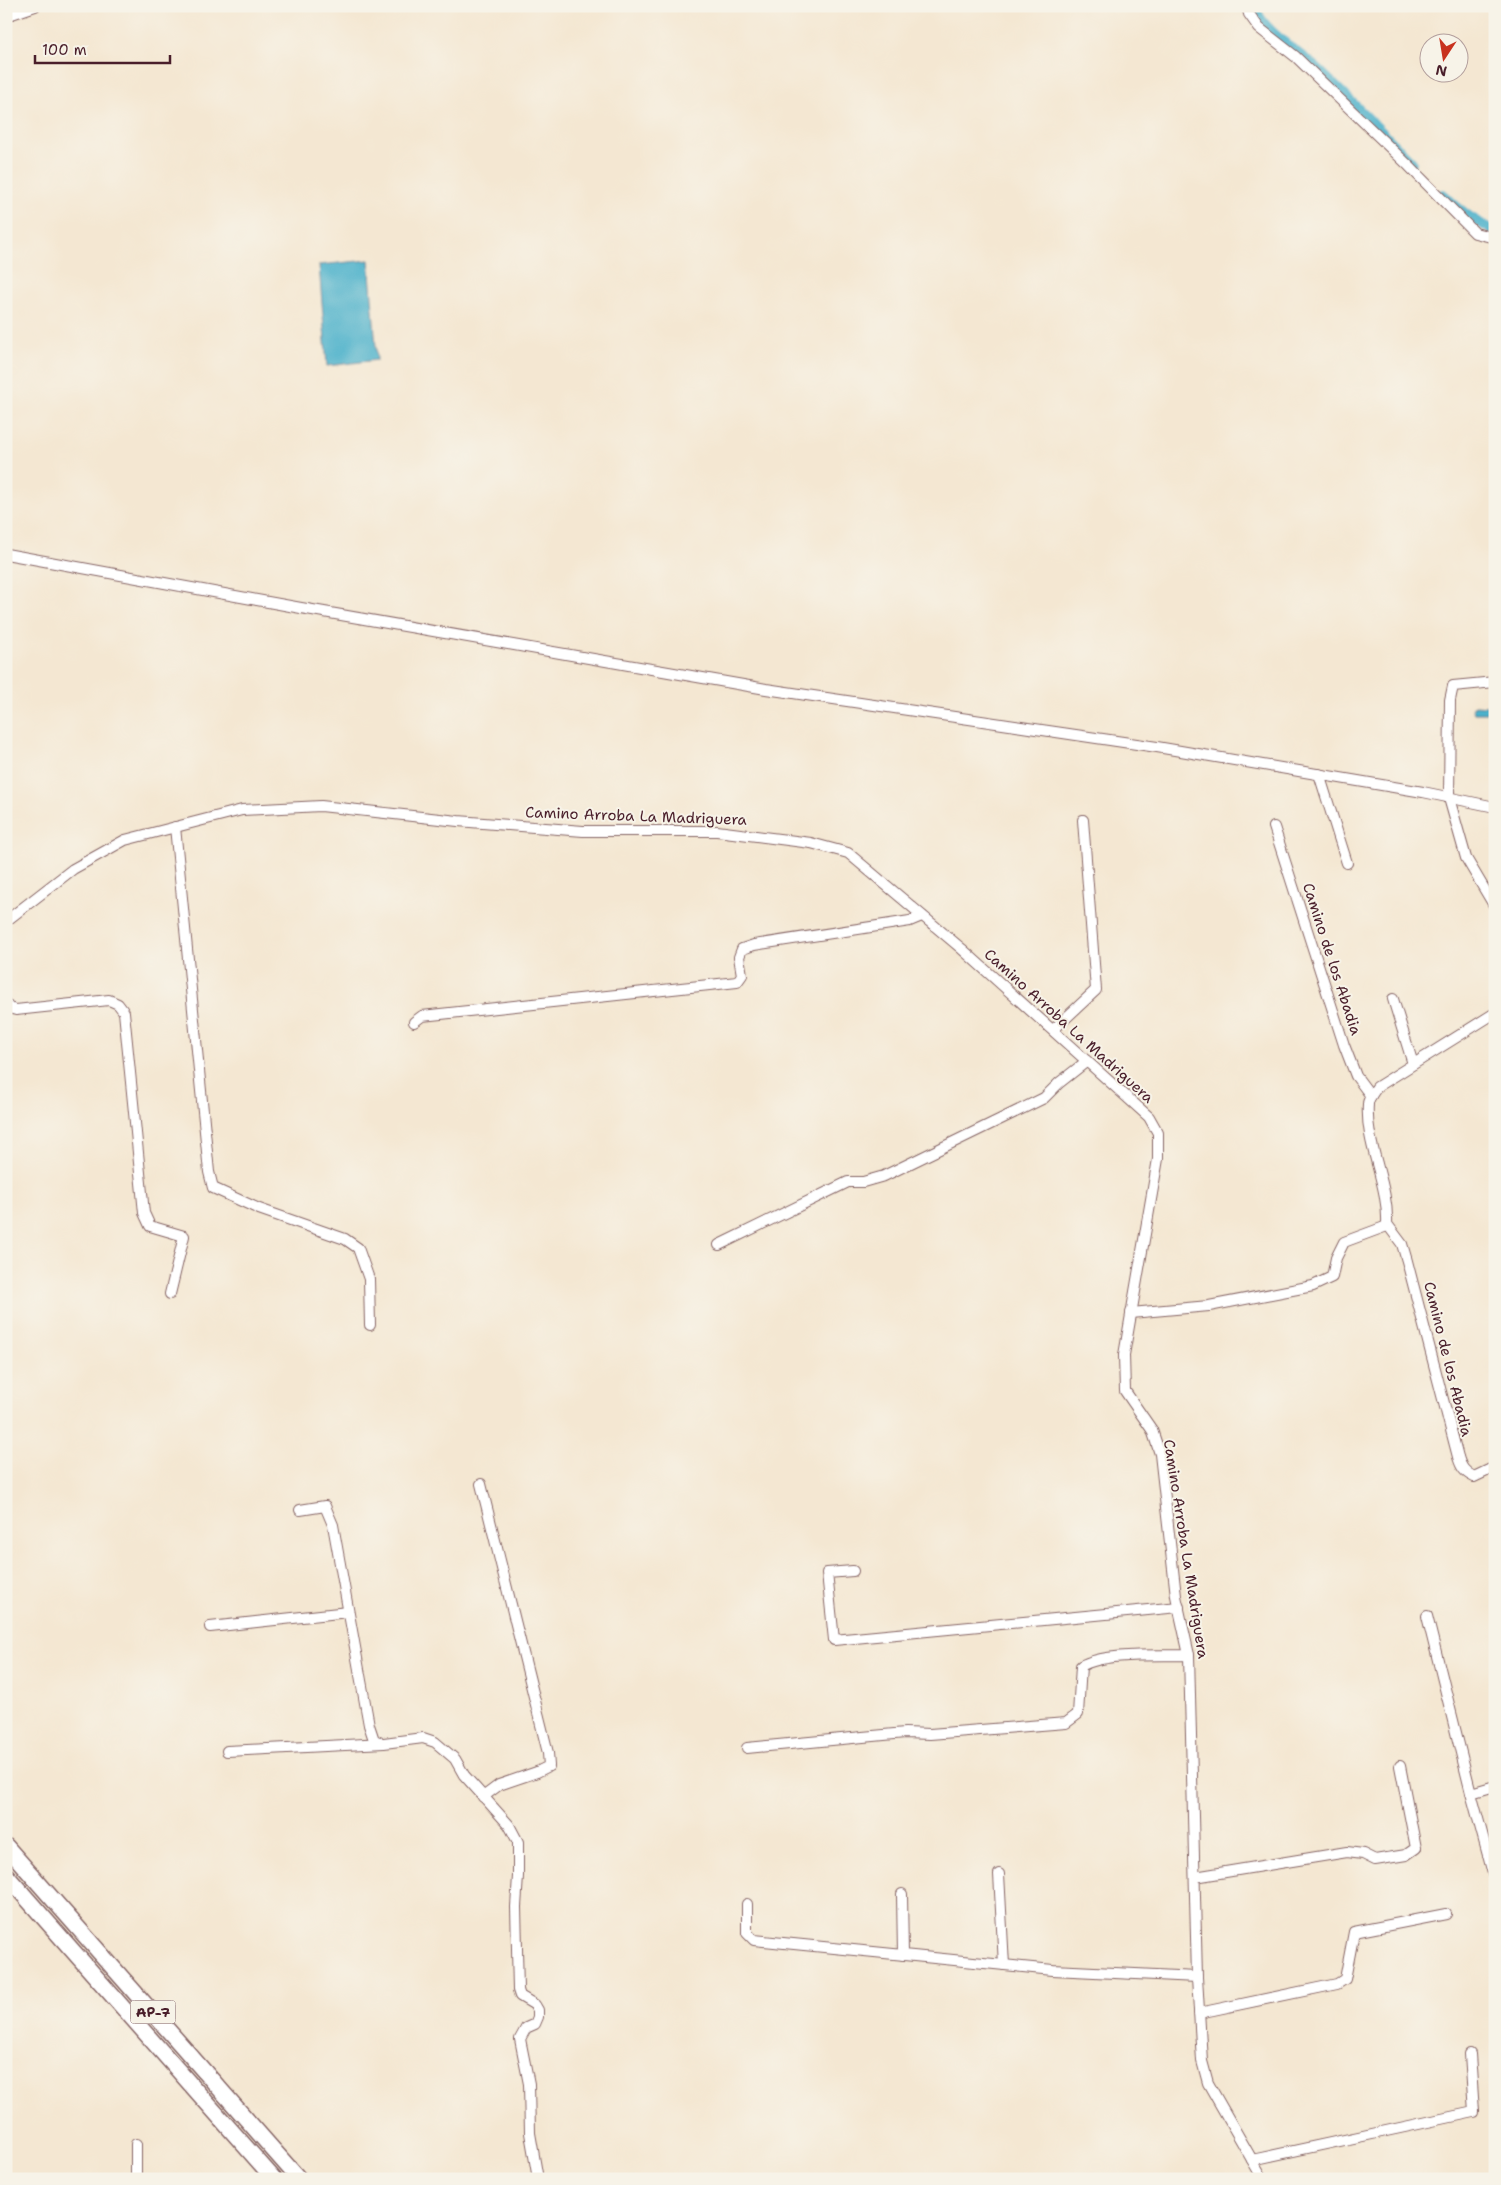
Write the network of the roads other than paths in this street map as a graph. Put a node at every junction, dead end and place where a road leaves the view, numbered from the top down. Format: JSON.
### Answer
{"nodes":[{"id":1,"x":35,"y":6,"type":"edge"},
{"id":2,"x":1247,"y":6,"type":"edge"},
{"id":3,"x":6,"y":16,"type":"edge"},
{"id":4,"x":1495,"y":238,"type":"edge"},
{"id":5,"x":6,"y":554,"type":"edge"},
{"id":6,"x":1495,"y":682,"type":"edge"},
{"id":7,"x":1319,"y":774,"type":"junction"},
{"id":8,"x":1449,"y":798,"type":"junction"},
{"id":9,"x":1495,"y":807,"type":"edge"},
{"id":10,"x":1084,"y":820,"type":"dead end"},
{"id":11,"x":175,"y":827,"type":"junction"},
{"id":12,"x":1274,"y":827,"type":"dead end"},
{"id":13,"x":1347,"y":863,"type":"dead end"},
{"id":14,"x":1495,"y":907,"type":"edge"},
{"id":15,"x":922,"y":916,"type":"junction"},
{"id":16,"x":6,"y":921,"type":"edge"},
{"id":17,"x":1393,"y":1000,"type":"dead end"},
{"id":18,"x":6,"y":1004,"type":"edge"},
{"id":19,"x":1495,"y":1014,"type":"edge"},
{"id":20,"x":414,"y":1022,"type":"dead end"},
{"id":21,"x":1052,"y":1030,"type":"junction"},
{"id":22,"x":1087,"y":1061,"type":"junction"},
{"id":23,"x":1413,"y":1064,"type":"junction"},
{"id":24,"x":1371,"y":1096,"type":"junction"},
{"id":25,"x":1387,"y":1224,"type":"junction"},
{"id":26,"x":718,"y":1245,"type":"dead end"},
{"id":27,"x":170,"y":1294,"type":"dead end"},
{"id":28,"x":1131,"y":1313,"type":"junction"},
{"id":29,"x":370,"y":1325,"type":"dead end"},
{"id":30,"x":1495,"y":1468,"type":"edge"},
{"id":31,"x":481,"y":1484,"type":"dead end"},
{"id":32,"x":300,"y":1510,"type":"dead end"},
{"id":33,"x":853,"y":1571,"type":"dead end"},
{"id":34,"x":1179,"y":1607,"type":"junction"},
{"id":35,"x":348,"y":1612,"type":"junction"},
{"id":36,"x":1427,"y":1616,"type":"dead end"},
{"id":37,"x":210,"y":1627,"type":"dead end"},
{"id":38,"x":1189,"y":1655,"type":"junction"},
{"id":39,"x":384,"y":1743,"type":"junction"},
{"id":40,"x":747,"y":1748,"type":"dead end"},
{"id":41,"x":227,"y":1751,"type":"dead end"},
{"id":42,"x":1400,"y":1766,"type":"dead end"},
{"id":43,"x":1495,"y":1786,"type":"edge"},
{"id":44,"x":1471,"y":1793,"type":"junction"},
{"id":45,"x":483,"y":1797,"type":"junction"},
{"id":46,"x":6,"y":1846,"type":"edge"},
{"id":47,"x":999,"y":1874,"type":"dead end"},
{"id":48,"x":6,"y":1875,"type":"edge"},
{"id":49,"x":1195,"y":1877,"type":"junction"},
{"id":50,"x":1495,"y":1881,"type":"edge"},
{"id":51,"x":902,"y":1894,"type":"dead end"},
{"id":52,"x":747,"y":1904,"type":"dead end"},
{"id":53,"x":1446,"y":1914,"type":"dead end"},
{"id":54,"x":902,"y":1955,"type":"junction"},
{"id":55,"x":1004,"y":1965,"type":"junction"},
{"id":56,"x":1197,"y":1977,"type":"junction"},
{"id":57,"x":1199,"y":2013,"type":"junction"},
{"id":58,"x":1470,"y":2054,"type":"dead end"},
{"id":59,"x":136,"y":2144,"type":"dead end"},
{"id":60,"x":1252,"y":2160,"type":"junction"},
{"id":61,"x":136,"y":2179,"type":"edge"},
{"id":62,"x":274,"y":2179,"type":"edge"},
{"id":63,"x":299,"y":2179,"type":"edge"},
{"id":64,"x":538,"y":2179,"type":"edge"},
{"id":65,"x":1263,"y":2179,"type":"edge"}],
"edges":[{"from":1,"to":3,"type":"street"},
{"from":2,"to":4,"type":"street"},
{"from":5,"to":7,"type":"street"},
{"from":6,"to":8,"type":"street"},
{"from":7,"to":8,"type":"street"},
{"from":7,"to":13,"type":"street"},
{"from":8,"to":9,"type":"street"},
{"from":8,"to":14,"type":"street"},
{"from":10,"to":21,"type":"street"},
{"from":11,"to":15,"type":"street","name":"Camino Arroba La Madriguera"},
{"from":11,"to":16,"type":"street","name":"Camino Arroba La Madriguera"},
{"from":11,"to":29,"type":"street"},
{"from":12,"to":24,"type":"street","name":"Camino de los Abadia"},
{"from":15,"to":20,"type":"street"},
{"from":15,"to":21,"type":"street","name":"Camino Arroba La Madriguera"},
{"from":17,"to":23,"type":"street"},
{"from":18,"to":27,"type":"street"},
{"from":19,"to":23,"type":"street"},
{"from":21,"to":22,"type":"street","name":"Camino Arroba La Madriguera"},
{"from":22,"to":26,"type":"street"},
{"from":22,"to":28,"type":"street","name":"Camino Arroba La Madriguera"},
{"from":23,"to":24,"type":"street"},
{"from":24,"to":25,"type":"street"},
{"from":25,"to":28,"type":"street"},
{"from":25,"to":30,"type":"street","name":"Camino de los Abadia"},
{"from":28,"to":34,"type":"street","name":"Camino Arroba La Madriguera"},
{"from":31,"to":45,"type":"street"},
{"from":32,"to":35,"type":"street"},
{"from":33,"to":34,"type":"street"},
{"from":34,"to":38,"type":"street","name":"Camino Arroba La Madriguera"},
{"from":35,"to":37,"type":"street"},
{"from":35,"to":39,"type":"street"},
{"from":36,"to":44,"type":"street"},
{"from":38,"to":40,"type":"street"},
{"from":38,"to":49,"type":"street","name":"Camino Arroba La Madriguera"},
{"from":39,"to":41,"type":"street"},
{"from":39,"to":45,"type":"street"},
{"from":42,"to":49,"type":"street"},
{"from":43,"to":44,"type":"street"},
{"from":44,"to":50,"type":"street"},
{"from":45,"to":64,"type":"street"},
{"from":46,"to":63,"type":"highway","number":"AP-7"},
{"from":47,"to":55,"type":"street"},
{"from":48,"to":62,"type":"highway","number":"AP-7"},
{"from":49,"to":56,"type":"street","name":"Camino Arroba La Madriguera"},
{"from":51,"to":54,"type":"street"},
{"from":52,"to":54,"type":"street"},
{"from":53,"to":57,"type":"street"},
{"from":54,"to":55,"type":"street"},
{"from":55,"to":56,"type":"street"},
{"from":56,"to":57,"type":"street","name":"Camino Arroba La Madriguera"},
{"from":57,"to":60,"type":"street","name":"Camino Arroba La Madriguera"},
{"from":58,"to":60,"type":"street"},
{"from":59,"to":61,"type":"street"},
{"from":60,"to":65,"type":"street","name":"Camino Arroba La Madriguera"}]}
